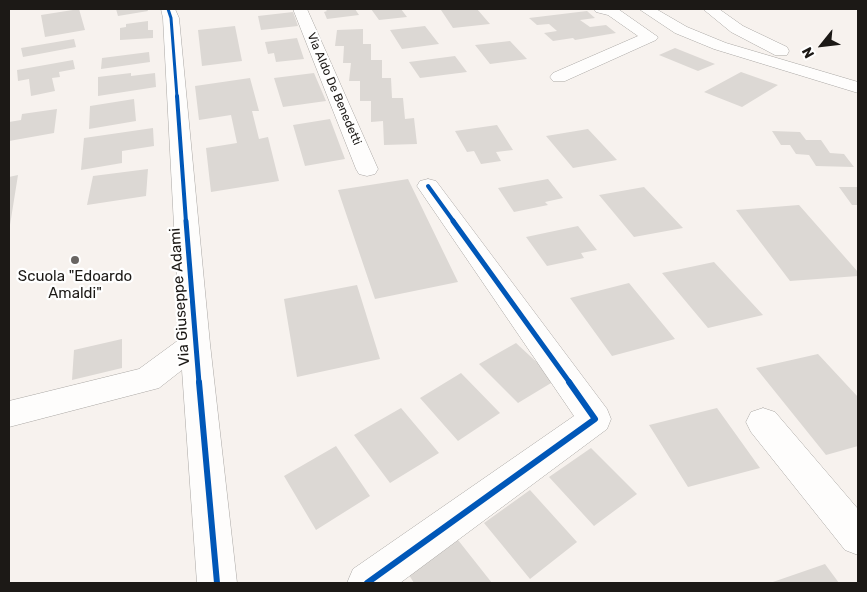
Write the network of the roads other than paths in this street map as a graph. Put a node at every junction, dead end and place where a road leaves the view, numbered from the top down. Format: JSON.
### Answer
{"nodes":[{"id":1,"x":168,"y":9,"type":"edge"},
{"id":2,"x":300,"y":9,"type":"edge"},
{"id":3,"x":601,"y":9,"type":"edge"},
{"id":4,"x":646,"y":9,"type":"edge"},
{"id":5,"x":710,"y":9,"type":"edge"},
{"id":6,"x":723,"y":16,"type":"edge"},
{"id":7,"x":858,"y":75,"type":"edge"},
{"id":8,"x":559,"y":77,"type":"dead end"},
{"id":9,"x":858,"y":88,"type":"edge"},
{"id":10,"x":367,"y":169,"type":"dead end"},
{"id":11,"x":428,"y":186,"type":"dead end"},
{"id":12,"x":195,"y":344,"type":"junction"},
{"id":13,"x":9,"y":414,"type":"edge"},
{"id":14,"x":763,"y":422,"type":"dead end"},
{"id":15,"x":858,"y":537,"type":"edge"},
{"id":16,"x":217,"y":583,"type":"edge"},
{"id":17,"x":368,"y":583,"type":"edge"}],
"edges":[{"from":1,"to":12,"type":"street","name":"Via Giuseppe Adami"},
{"from":2,"to":10,"type":"street","name":"Via Aldo De Benedetti"},
{"from":3,"to":8,"type":"street"},
{"from":4,"to":9,"type":"street"},
{"from":5,"to":6,"type":"street"},
{"from":6,"to":7,"type":"street"},
{"from":11,"to":17,"type":"street"},
{"from":12,"to":13,"type":"street"},
{"from":12,"to":16,"type":"street","name":"Via Giuseppe Adami"},
{"from":14,"to":15,"type":"street"}]}
